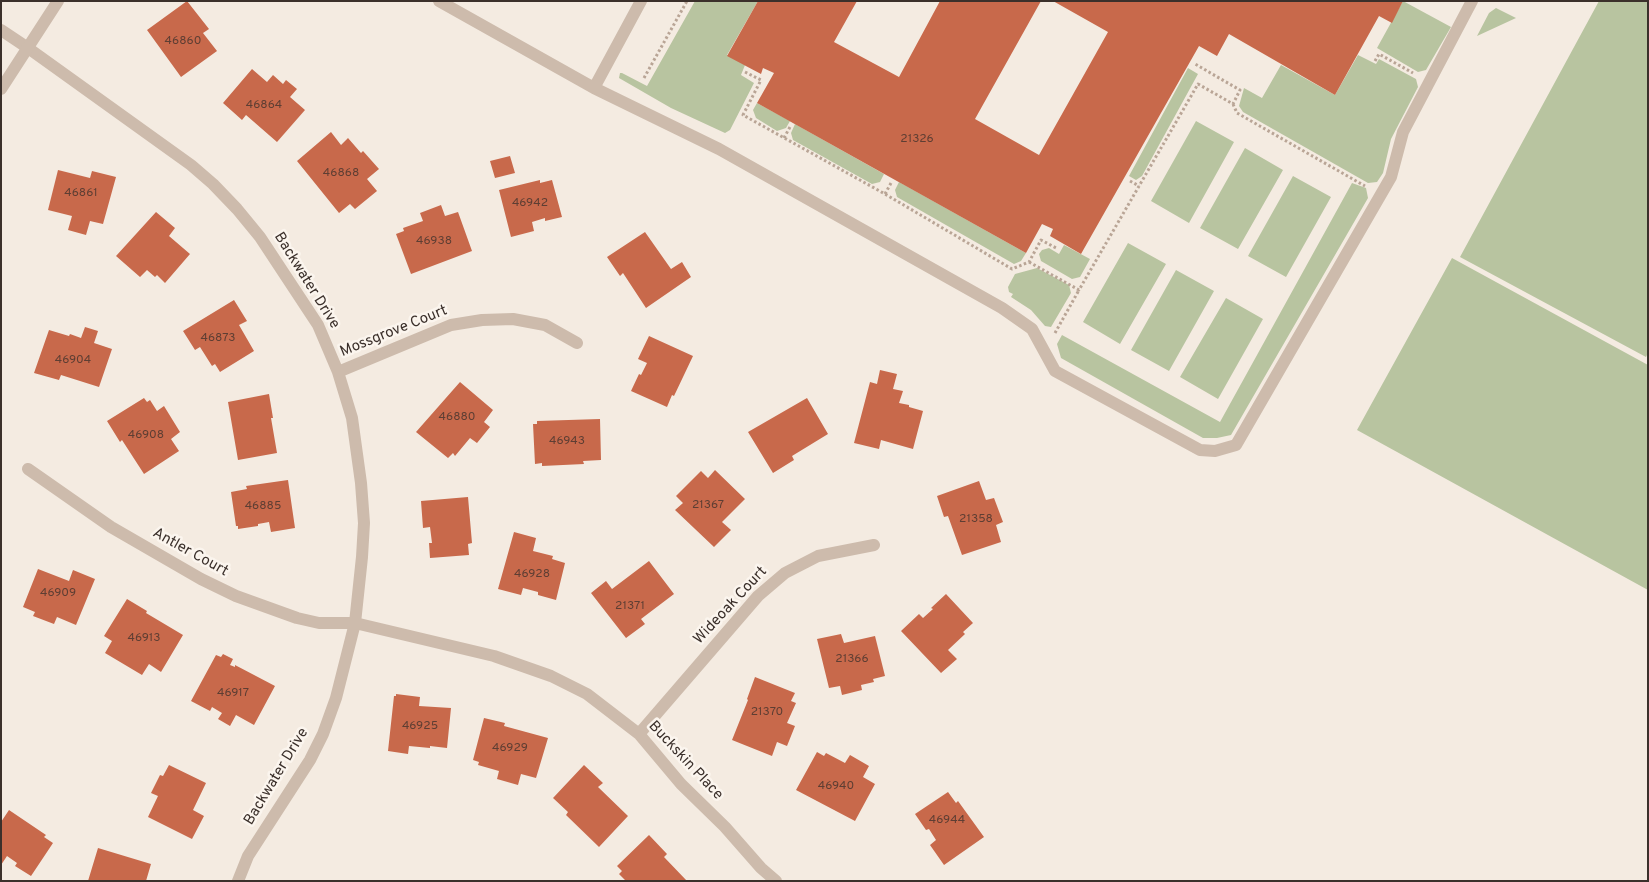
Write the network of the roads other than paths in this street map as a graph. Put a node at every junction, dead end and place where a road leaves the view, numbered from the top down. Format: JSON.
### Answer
{"nodes":[{"id":1,"x":58,"y":1,"type":"edge"},
{"id":2,"x":439,"y":1,"type":"edge"},
{"id":3,"x":641,"y":1,"type":"edge"},
{"id":4,"x":1472,"y":1,"type":"edge"},
{"id":5,"x":1,"y":30,"type":"edge"},
{"id":6,"x":28,"y":48,"type":"junction"},
{"id":7,"x":1,"y":88,"type":"edge"},
{"id":8,"x":594,"y":88,"type":"junction"},
{"id":9,"x":577,"y":343,"type":"dead end"},
{"id":10,"x":338,"y":372,"type":"junction"},
{"id":11,"x":28,"y":469,"type":"dead end"},
{"id":12,"x":874,"y":545,"type":"dead end"},
{"id":13,"x":355,"y":623,"type":"junction"},
{"id":14,"x":639,"y":734,"type":"junction"},
{"id":15,"x":238,"y":881,"type":"edge"},
{"id":16,"x":776,"y":881,"type":"edge"}],
"edges":[{"from":1,"to":6,"type":"street"},
{"from":2,"to":8,"type":"street"},
{"from":3,"to":8,"type":"street"},
{"from":4,"to":8,"type":"street"},
{"from":5,"to":6,"type":"street","name":"Backwater Drive"},
{"from":6,"to":7,"type":"street"},
{"from":6,"to":10,"type":"street","name":"Backwater Drive"},
{"from":9,"to":10,"type":"street","name":"Mossgrove Court"},
{"from":10,"to":13,"type":"street","name":"Backwater Drive"},
{"from":11,"to":13,"type":"street","name":"Antler Court"},
{"from":12,"to":14,"type":"street","name":"Wideoak Court"},
{"from":13,"to":14,"type":"street","name":"Buckskin Place"},
{"from":13,"to":15,"type":"street","name":"Backwater Drive"},
{"from":14,"to":16,"type":"street","name":"Buckskin Place"}]}
